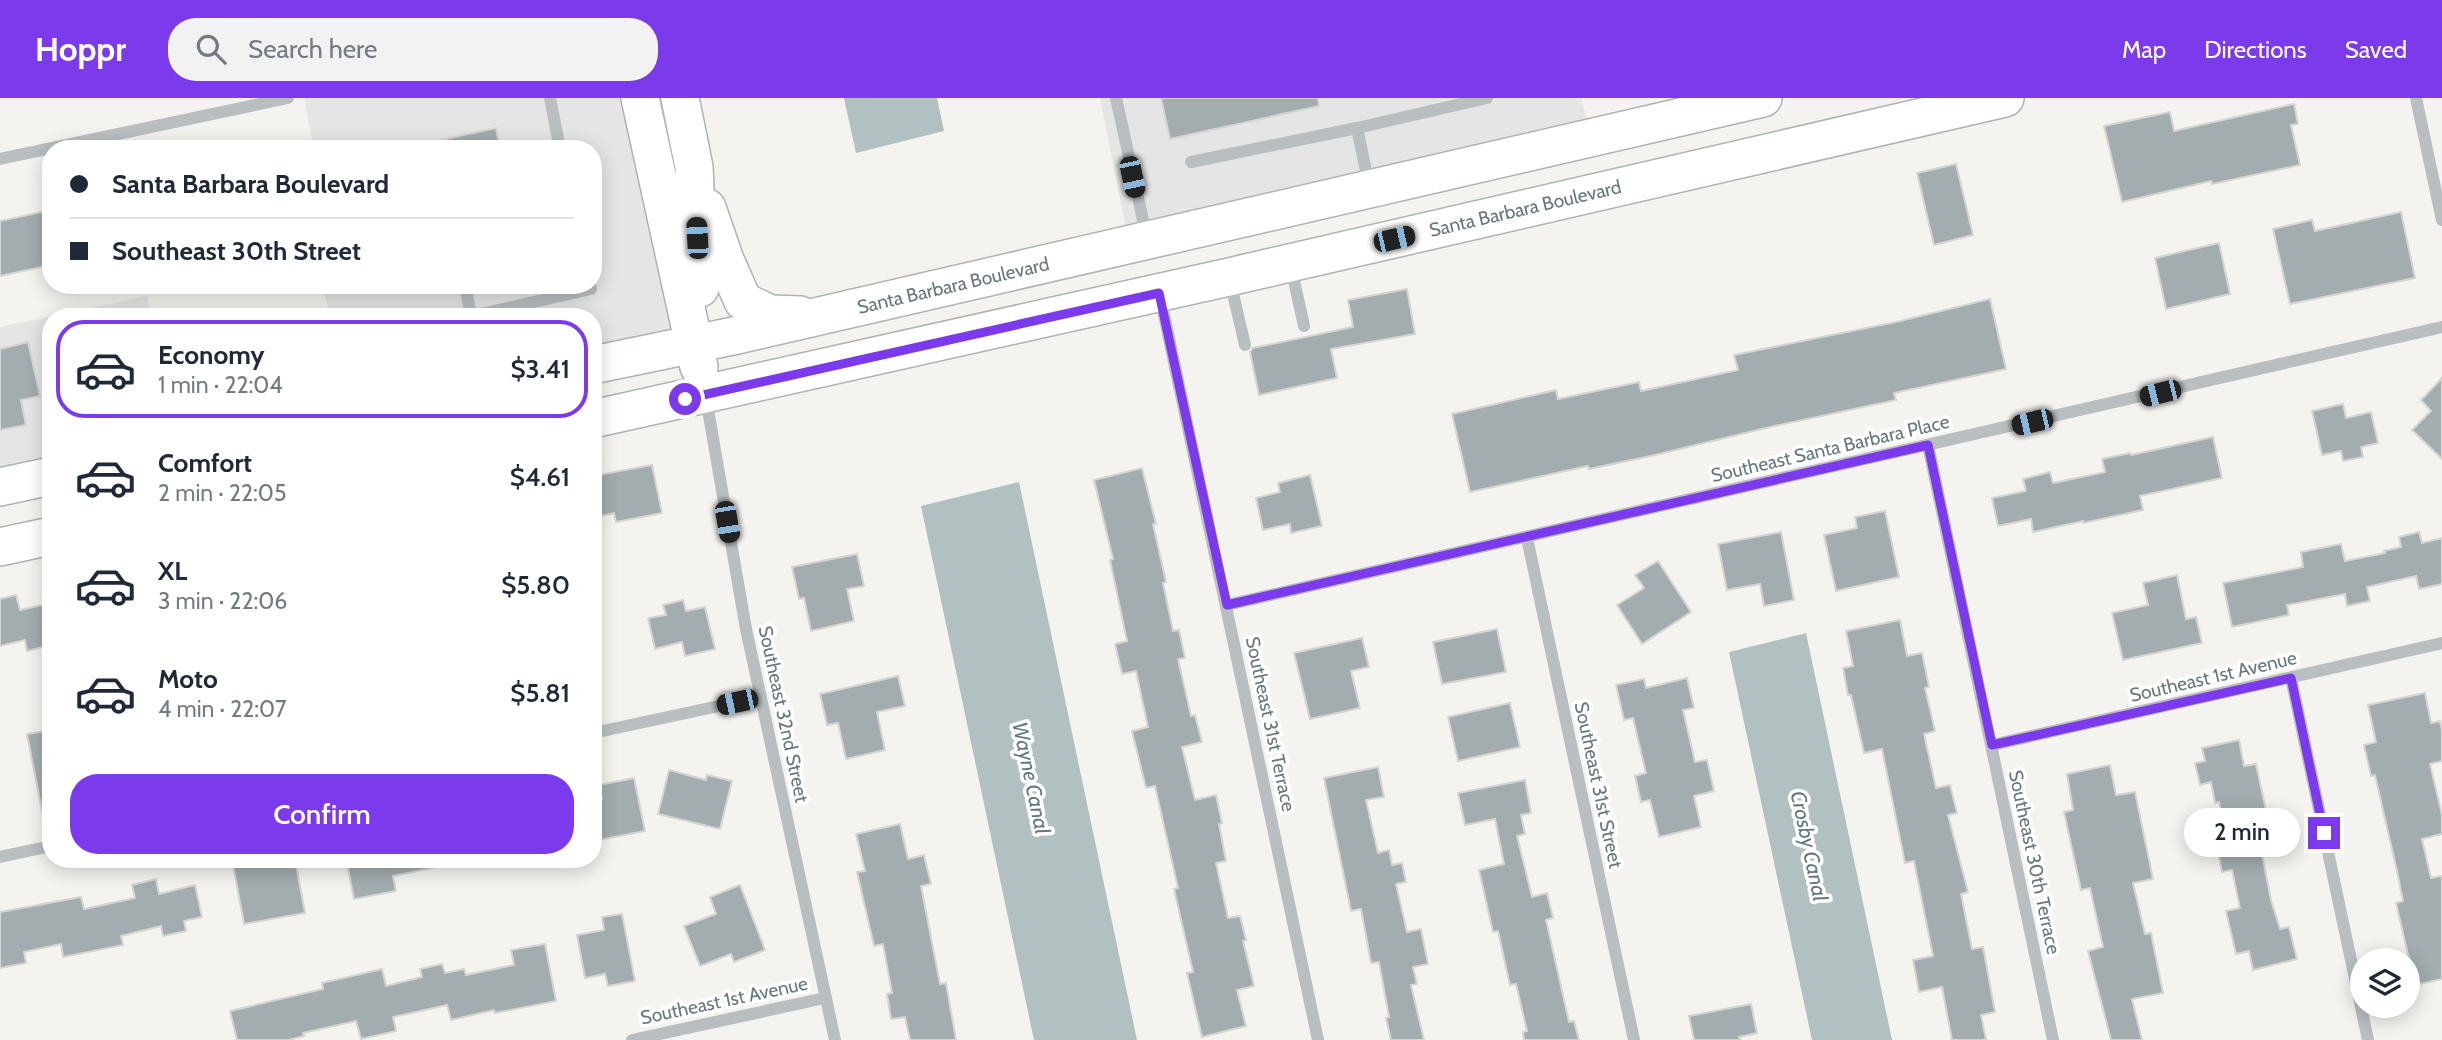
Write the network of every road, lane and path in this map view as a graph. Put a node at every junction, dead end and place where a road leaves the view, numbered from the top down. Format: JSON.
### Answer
{"nodes":[{"id":1,"x":288,"y":98,"type":"edge"},
{"id":2,"x":550,"y":98,"type":"edge"},
{"id":3,"x":640,"y":98,"type":"edge"},
{"id":4,"x":680,"y":98,"type":"edge"},
{"id":5,"x":1116,"y":98,"type":"edge"},
{"id":6,"x":1487,"y":98,"type":"edge"},
{"id":7,"x":1763,"y":98,"type":"edge"},
{"id":8,"x":2005,"y":98,"type":"edge"},
{"id":9,"x":2416,"y":98,"type":"edge"},
{"id":10,"x":1357,"y":128,"type":"junction"},
{"id":11,"x":90,"y":140,"type":"edge"},
{"id":12,"x":558,"y":140,"type":"edge"},
{"id":13,"x":42,"y":150,"type":"edge"},
{"id":14,"x":0,"y":159,"type":"edge"},
{"id":15,"x":1191,"y":162,"type":"dead end"},
{"id":16,"x":694,"y":167,"type":"junction"},
{"id":17,"x":1369,"y":189,"type":"junction"},
{"id":18,"x":2442,"y":220,"type":"edge"},
{"id":19,"x":1147,"y":240,"type":"junction"},
{"id":20,"x":1290,"y":263,"type":"junction"},
{"id":21,"x":1229,"y":277,"type":"junction"},
{"id":22,"x":1159,"y":293,"type":"junction"},
{"id":23,"x":517,"y":294,"type":"edge"},
{"id":24,"x":547,"y":294,"type":"edge"},
{"id":25,"x":519,"y":304,"type":"junction"},
{"id":26,"x":503,"y":308,"type":"edge"},
{"id":27,"x":819,"y":316,"type":"junction"},
{"id":28,"x":1304,"y":326,"type":"dead end"},
{"id":29,"x":2442,"y":327,"type":"edge"},
{"id":30,"x":698,"y":343,"type":"junction"},
{"id":31,"x":1244,"y":345,"type":"dead end"},
{"id":32,"x":602,"y":363,"type":"edge"},
{"id":33,"x":705,"y":394,"type":"junction"},
{"id":34,"x":602,"y":417,"type":"edge"},
{"id":35,"x":1928,"y":445,"type":"junction"},
{"id":36,"x":42,"y":478,"type":"edge"},
{"id":37,"x":0,"y":486,"type":"edge"},
{"id":38,"x":42,"y":538,"type":"edge"},
{"id":39,"x":1527,"y":538,"type":"junction"},
{"id":40,"x":0,"y":547,"type":"edge"},
{"id":41,"x":1227,"y":605,"type":"junction"},
{"id":42,"x":2442,"y":643,"type":"edge"},
{"id":43,"x":2291,"y":678,"type":"junction"},
{"id":44,"x":761,"y":697,"type":"junction"},
{"id":45,"x":602,"y":731,"type":"edge"},
{"id":46,"x":1992,"y":745,"type":"junction"},
{"id":47,"x":42,"y":848,"type":"edge"},
{"id":48,"x":0,"y":857,"type":"edge"},
{"id":49,"x":825,"y":998,"type":"junction"},
{"id":50,"x":632,"y":1040,"type":"edge"},
{"id":51,"x":835,"y":1040,"type":"edge"},
{"id":52,"x":1318,"y":1040,"type":"edge"},
{"id":53,"x":1634,"y":1040,"type":"edge"},
{"id":54,"x":2053,"y":1040,"type":"edge"},
{"id":55,"x":2368,"y":1040,"type":"edge"}],
"edges":[{"from":1,"to":11,"type":"street"},
{"from":2,"to":12,"type":"street"},
{"from":3,"to":30,"type":"main road"},
{"from":4,"to":16,"type":"main road"},
{"from":5,"to":19,"type":"street"},
{"from":6,"to":10,"type":"street"},
{"from":7,"to":17,"type":"main road","name":"Santa Barbara Boulevard"},
{"from":8,"to":20,"type":"main road","name":"Santa Barbara Boulevard"},
{"from":9,"to":18,"type":"street"},
{"from":10,"to":15,"type":"street"},
{"from":10,"to":17,"type":"street"},
{"from":13,"to":14,"type":"street"},
{"from":16,"to":27,"type":"main road"},
{"from":16,"to":30,"type":"main road"},
{"from":17,"to":19,"type":"main road","name":"Santa Barbara Boulevard"},
{"from":19,"to":27,"type":"main road","name":"Santa Barbara Boulevard"},
{"from":20,"to":21,"type":"main road","name":"Santa Barbara Boulevard"},
{"from":20,"to":28,"type":"street"},
{"from":21,"to":22,"type":"main road","name":"Santa Barbara Boulevard"},
{"from":21,"to":31,"type":"street"},
{"from":22,"to":33,"type":"main road","name":"Santa Barbara Boulevard"},
{"from":22,"to":41,"type":"street","name":"Southeast 31st Terrace"},
{"from":23,"to":25,"type":"street"},
{"from":24,"to":25,"type":"street"},
{"from":25,"to":26,"type":"street"},
{"from":27,"to":30,"type":"main road","name":"Santa Barbara Boulevard"},
{"from":29,"to":35,"type":"street","name":"Southeast Santa Barbara Place"},
{"from":30,"to":32,"type":"main road","name":"Santa Barbara Boulevard"},
{"from":30,"to":33,"type":"main road"},
{"from":33,"to":34,"type":"main road","name":"Santa Barbara Boulevard"},
{"from":33,"to":44,"type":"street","name":"Southeast 32nd Street"},
{"from":35,"to":39,"type":"street","name":"Southeast Santa Barbara Place"},
{"from":35,"to":46,"type":"street","name":"Southeast 30th Terrace"},
{"from":36,"to":37,"type":"main road"},
{"from":38,"to":40,"type":"main road"},
{"from":39,"to":41,"type":"street","name":"Southeast Santa Barbara Place"},
{"from":39,"to":53,"type":"street","name":"Southeast 31st Street"},
{"from":41,"to":52,"type":"street","name":"Southeast 31st Terrace"},
{"from":42,"to":43,"type":"street","name":"Southeast 1st Avenue"},
{"from":43,"to":46,"type":"street","name":"Southeast 1st Avenue"},
{"from":43,"to":55,"type":"street"},
{"from":44,"to":45,"type":"street"},
{"from":44,"to":49,"type":"street","name":"Southeast 32nd Street"},
{"from":46,"to":54,"type":"street","name":"Southeast 30th Terrace"},
{"from":47,"to":48,"type":"street"},
{"from":49,"to":50,"type":"street","name":"Southeast 1st Avenue"},
{"from":49,"to":51,"type":"street","name":"Southeast 32nd Street"}]}
